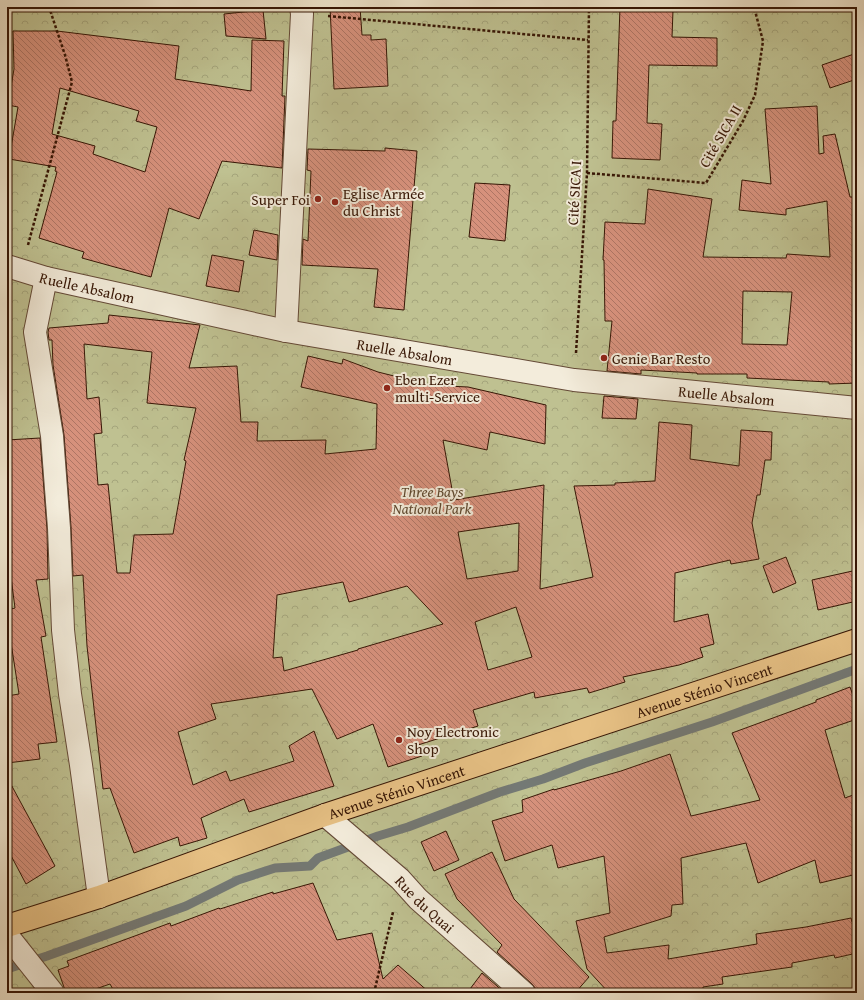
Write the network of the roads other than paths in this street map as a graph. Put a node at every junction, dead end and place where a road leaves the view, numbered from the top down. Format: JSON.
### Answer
{"nodes":[{"id":1,"x":302,"y":10,"type":"edge"},
{"id":2,"x":14,"y":268,"type":"edge"},
{"id":3,"x":46,"y":278,"type":"junction"},
{"id":4,"x":286,"y":330,"type":"junction"},
{"id":5,"x":857,"y":408,"type":"edge"},
{"id":6,"x":857,"y":640,"type":"edge"},
{"id":7,"x":325,"y":815,"type":"junction"},
{"id":8,"x":99,"y":897,"type":"junction"},
{"id":9,"x":7,"y":926,"type":"edge"},
{"id":10,"x":7,"y":935,"type":"edge"},
{"id":11,"x":53,"y":993,"type":"edge"},
{"id":12,"x":524,"y":993,"type":"edge"}],
"edges":[{"from":1,"to":4,"type":"street"},
{"from":2,"to":3,"type":"street","name":"Ruelle Absalom"},
{"from":3,"to":4,"type":"street","name":"Ruelle Absalom"},
{"from":3,"to":8,"type":"street"},
{"from":4,"to":5,"type":"street","name":"Ruelle Absalom"},
{"from":6,"to":7,"type":"main road","name":"Avenue Sténio Vincent"},
{"from":7,"to":8,"type":"main road","name":"Avenue Sténio Vincent"},
{"from":7,"to":12,"type":"street","name":"Rue du Quai"},
{"from":8,"to":9,"type":"main road","name":"Avenue Sténio Vincent"},
{"from":10,"to":11,"type":"street"}]}
